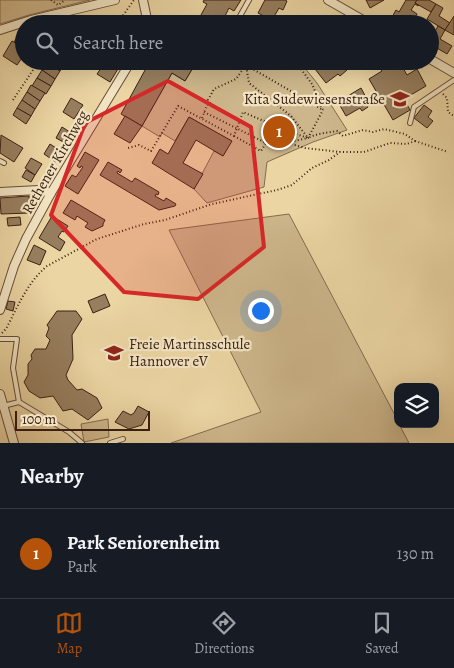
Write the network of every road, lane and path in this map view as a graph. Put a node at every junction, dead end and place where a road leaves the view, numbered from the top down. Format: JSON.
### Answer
{"nodes":[{"id":1,"x":51,"y":0,"type":"edge"},
{"id":2,"x":65,"y":0,"type":"edge"},
{"id":3,"x":115,"y":0,"type":"edge"},
{"id":4,"x":134,"y":0,"type":"edge"},
{"id":5,"x":143,"y":0,"type":"edge"},
{"id":6,"x":249,"y":0,"type":"edge"},
{"id":7,"x":332,"y":1,"type":"edge"},
{"id":8,"x":51,"y":15,"type":"edge"},
{"id":9,"x":123,"y":15,"type":"edge"},
{"id":10,"x":146,"y":15,"type":"edge"},
{"id":11,"x":241,"y":15,"type":"edge"},
{"id":12,"x":355,"y":15,"type":"edge"},
{"id":13,"x":15,"y":25,"type":"edge"},
{"id":14,"x":0,"y":30,"type":"edge"},
{"id":15,"x":439,"y":64,"type":"edge"},
{"id":16,"x":33,"y":70,"type":"edge"},
{"id":17,"x":126,"y":70,"type":"edge"},
{"id":18,"x":242,"y":70,"type":"edge"},
{"id":19,"x":247,"y":70,"type":"edge"},
{"id":20,"x":255,"y":70,"type":"edge"},
{"id":21,"x":302,"y":70,"type":"edge"},
{"id":22,"x":454,"y":73,"type":"edge"},
{"id":23,"x":454,"y":80,"type":"edge"},
{"id":24,"x":440,"y":90,"type":"junction"},
{"id":25,"x":13,"y":100,"type":"dead end"},
{"id":26,"x":323,"y":110,"type":"junction"},
{"id":27,"x":204,"y":112,"type":"junction"},
{"id":28,"x":454,"y":116,"type":"edge"},
{"id":29,"x":202,"y":118,"type":"junction"},
{"id":30,"x":410,"y":123,"type":"dead end"},
{"id":31,"x":238,"y":128,"type":"junction"},
{"id":32,"x":407,"y":129,"type":"dead end"},
{"id":33,"x":405,"y":134,"type":"junction"},
{"id":34,"x":234,"y":136,"type":"junction"},
{"id":35,"x":308,"y":138,"type":"junction"},
{"id":36,"x":416,"y":141,"type":"junction"},
{"id":37,"x":288,"y":142,"type":"junction"},
{"id":38,"x":266,"y":143,"type":"junction"},
{"id":39,"x":128,"y":148,"type":"dead end"},
{"id":40,"x":340,"y":152,"type":"junction"},
{"id":41,"x":448,"y":152,"type":"dead end"},
{"id":42,"x":0,"y":192,"type":"edge"},
{"id":43,"x":51,"y":193,"type":"junction"},
{"id":44,"x":0,"y":310,"type":"edge"},
{"id":45,"x":0,"y":337,"type":"edge"},
{"id":46,"x":0,"y":394,"type":"edge"},
{"id":47,"x":19,"y":402,"type":"junction"},
{"id":48,"x":3,"y":406,"type":"junction"},
{"id":49,"x":122,"y":439,"type":"dead end"},
{"id":50,"x":14,"y":443,"type":"edge"},
{"id":51,"x":82,"y":443,"type":"edge"},
{"id":52,"x":110,"y":443,"type":"edge"}],
"edges":[{"from":1,"to":2,"type":"path"},
{"from":3,"to":8,"type":"street"},
{"from":4,"to":9,"type":"path"},
{"from":5,"to":10,"type":"street"},
{"from":6,"to":11,"type":"lane"},
{"from":7,"to":12,"type":"street"},
{"from":13,"to":14,"type":"street"},
{"from":15,"to":22,"type":"street"},
{"from":16,"to":25,"type":"path"},
{"from":17,"to":43,"type":"street","name":"Rethener Kirchweg"},
{"from":18,"to":27,"type":"path"},
{"from":19,"to":35,"type":"path"},
{"from":20,"to":26,"type":"path"},
{"from":21,"to":26,"type":"path"},
{"from":23,"to":24,"type":"lane"},
{"from":24,"to":28,"type":"path"},
{"from":24,"to":30,"type":"lane"},
{"from":26,"to":35,"type":"path"},
{"from":27,"to":29,"type":"path"},
{"from":27,"to":31,"type":"path"},
{"from":29,"to":34,"type":"path"},
{"from":29,"to":39,"type":"path"},
{"from":31,"to":34,"type":"path"},
{"from":31,"to":35,"type":"path"},
{"from":31,"to":38,"type":"path"},
{"from":32,"to":33,"type":"path"},
{"from":33,"to":35,"type":"path"},
{"from":33,"to":36,"type":"path"},
{"from":34,"to":38,"type":"path"},
{"from":35,"to":37,"type":"path"},
{"from":36,"to":40,"type":"path"},
{"from":36,"to":41,"type":"path"},
{"from":37,"to":38,"type":"path"},
{"from":37,"to":40,"type":"path"},
{"from":40,"to":45,"type":"path"},
{"from":42,"to":43,"type":"street"},
{"from":43,"to":44,"type":"street","name":"Rethener Kirchweg"},
{"from":45,"to":47,"type":"lane"},
{"from":46,"to":48,"type":"street"},
{"from":47,"to":48,"type":"lane"},
{"from":47,"to":51,"type":"lane"},
{"from":48,"to":50,"type":"street"},
{"from":49,"to":52,"type":"lane"}]}
